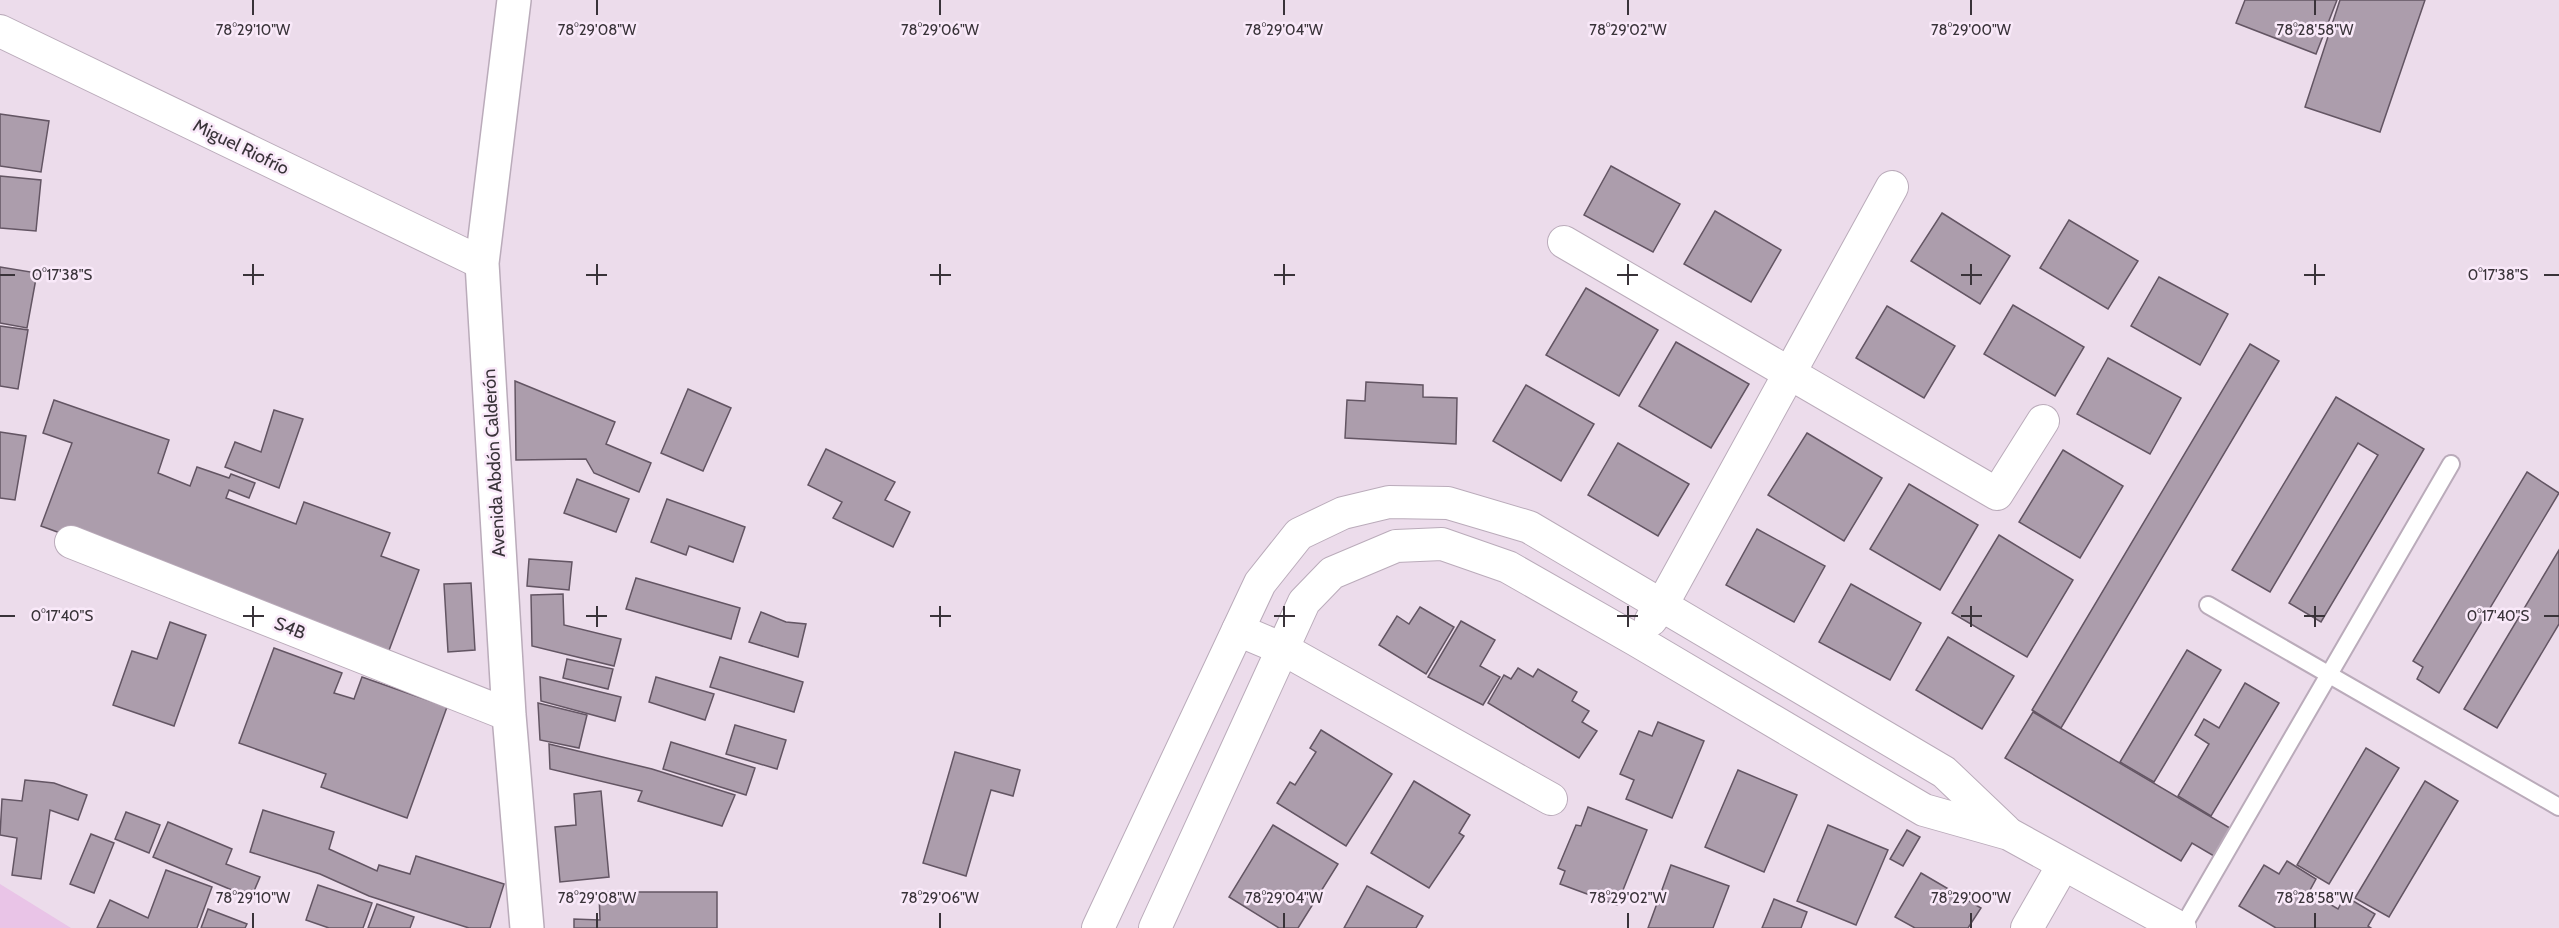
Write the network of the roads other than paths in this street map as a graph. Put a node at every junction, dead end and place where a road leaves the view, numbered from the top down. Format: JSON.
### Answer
{"nodes":[{"id":1,"x":514,"y":0,"type":"edge"},
{"id":2,"x":0,"y":31,"type":"edge"},
{"id":3,"x":1892,"y":187,"type":"dead end"},
{"id":4,"x":1564,"y":242,"type":"dead end"},
{"id":5,"x":482,"y":263,"type":"junction"},
{"id":6,"x":1789,"y":372,"type":"junction"},
{"id":7,"x":2043,"y":421,"type":"dead end"},
{"id":8,"x":2451,"y":464,"type":"dead end"},
{"id":9,"x":71,"y":542,"type":"dead end"},
{"id":10,"x":1663,"y":603,"type":"junction"},
{"id":11,"x":2208,"y":605,"type":"dead end"},
{"id":12,"x":1238,"y":630,"type":"junction"},
{"id":13,"x":1636,"y":640,"type":"junction"},
{"id":14,"x":1283,"y":649,"type":"junction"},
{"id":15,"x":1766,"y":666,"type":"junction"},
{"id":16,"x":2328,"y":676,"type":"junction"},
{"id":17,"x":1741,"y":702,"type":"junction"},
{"id":18,"x":509,"y":715,"type":"junction"},
{"id":19,"x":1551,"y":799,"type":"dead end"},
{"id":20,"x":2559,"y":807,"type":"edge"},
{"id":21,"x":2009,"y":834,"type":"junction"},
{"id":22,"x":1132,"y":856,"type":"junction"},
{"id":23,"x":2063,"y":865,"type":"junction"},
{"id":24,"x":1180,"y":874,"type":"junction"},
{"id":25,"x":527,"y":928,"type":"edge"},
{"id":26,"x":1098,"y":928,"type":"edge"},
{"id":27,"x":1155,"y":928,"type":"edge"},
{"id":28,"x":2027,"y":928,"type":"edge"},
{"id":29,"x":2181,"y":928,"type":"edge"}],
"edges":[{"from":1,"to":5,"type":"street","name":"Avenida Abdón Calderón"},
{"from":2,"to":5,"type":"street","name":"Miguel Riofrío"},
{"from":3,"to":6,"type":"street"},
{"from":4,"to":6,"type":"street"},
{"from":5,"to":18,"type":"street","name":"Avenida Abdón Calderón"},
{"from":6,"to":7,"type":"street"},
{"from":6,"to":10,"type":"street"},
{"from":8,"to":16,"type":"lane"},
{"from":9,"to":18,"type":"street","name":"S4B"},
{"from":10,"to":12,"type":"street"},
{"from":10,"to":13,"type":"street"},
{"from":10,"to":15,"type":"street"},
{"from":11,"to":16,"type":"lane"},
{"from":12,"to":14,"type":"street"},
{"from":12,"to":22,"type":"street"},
{"from":13,"to":14,"type":"street"},
{"from":13,"to":17,"type":"street"},
{"from":14,"to":19,"type":"street"},
{"from":14,"to":24,"type":"street"},
{"from":15,"to":17,"type":"street"},
{"from":15,"to":21,"type":"street"},
{"from":16,"to":20,"type":"lane"},
{"from":16,"to":29,"type":"lane"},
{"from":17,"to":21,"type":"street"},
{"from":18,"to":25,"type":"street","name":"Avenida Abdón Calderón"},
{"from":21,"to":23,"type":"street"},
{"from":22,"to":24,"type":"street"},
{"from":22,"to":26,"type":"street"},
{"from":23,"to":28,"type":"street"},
{"from":23,"to":29,"type":"street"},
{"from":24,"to":27,"type":"street"}]}
